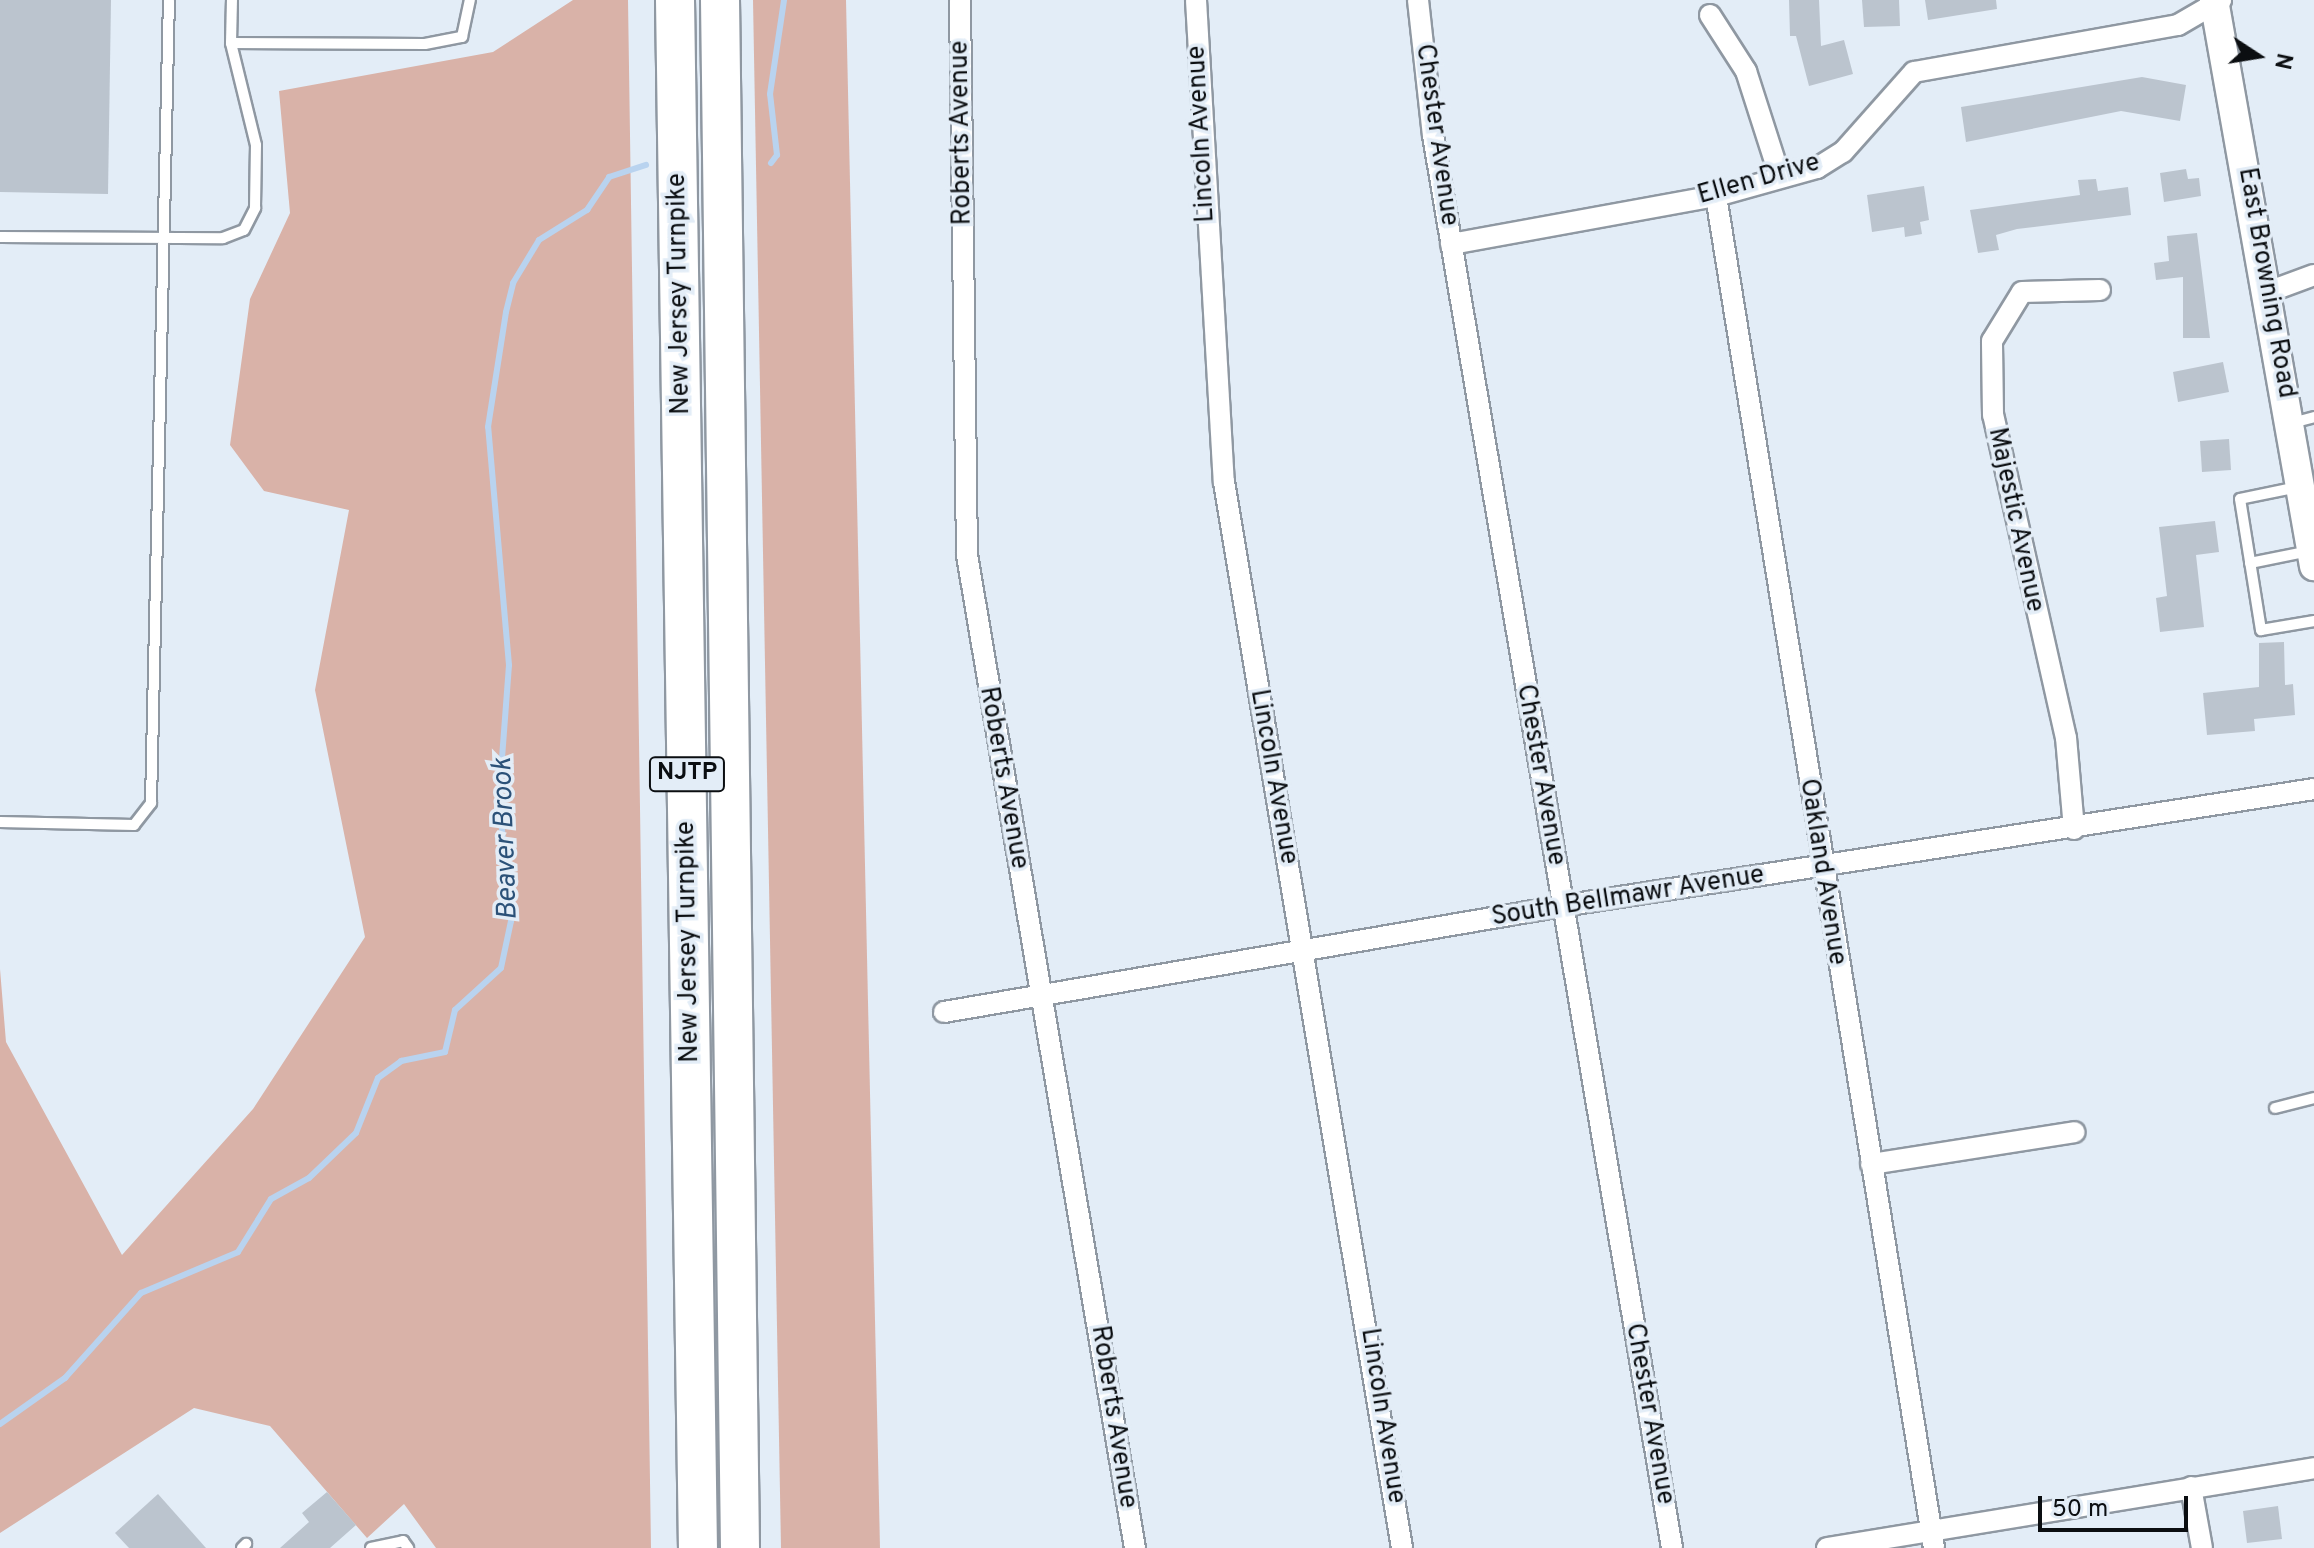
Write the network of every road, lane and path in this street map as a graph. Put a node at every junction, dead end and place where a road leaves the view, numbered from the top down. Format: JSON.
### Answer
{"nodes":[{"id":1,"x":169,"y":0,"type":"edge"},
{"id":2,"x":232,"y":0,"type":"edge"},
{"id":3,"x":470,"y":0,"type":"edge"},
{"id":4,"x":675,"y":0,"type":"edge"},
{"id":5,"x":960,"y":0,"type":"edge"},
{"id":6,"x":1196,"y":0,"type":"edge"},
{"id":7,"x":1418,"y":0,"type":"edge"},
{"id":8,"x":2217,"y":2,"type":"edge"},
{"id":9,"x":721,"y":11,"type":"edge"},
{"id":10,"x":1710,"y":15,"type":"dead end"},
{"id":11,"x":231,"y":43,"type":"junction"},
{"id":12,"x":1780,"y":177,"type":"junction"},
{"id":13,"x":1716,"y":196,"type":"junction"},
{"id":14,"x":0,"y":237,"type":"edge"},
{"id":15,"x":166,"y":237,"type":"junction"},
{"id":16,"x":1451,"y":244,"type":"junction"},
{"id":17,"x":2314,"y":275,"type":"edge"},
{"id":18,"x":2100,"y":290,"type":"dead end"},
{"id":19,"x":2268,"y":292,"type":"junction"},
{"id":20,"x":2302,"y":420,"type":"edge"},
{"id":21,"x":2301,"y":486,"type":"junction"},
{"id":22,"x":2313,"y":558,"type":"edge"},
{"id":23,"x":2250,"y":563,"type":"junction"},
{"id":24,"x":2314,"y":621,"type":"edge"},
{"id":25,"x":2314,"y":789,"type":"edge"},
{"id":26,"x":0,"y":822,"type":"edge"},
{"id":27,"x":2074,"y":829,"type":"junction"},
{"id":28,"x":1820,"y":869,"type":"junction"},
{"id":29,"x":1562,"y":906,"type":"junction"},
{"id":30,"x":1304,"y":950,"type":"junction"},
{"id":31,"x":1043,"y":995,"type":"junction"},
{"id":32,"x":944,"y":1012,"type":"dead end"},
{"id":33,"x":2314,"y":1098,"type":"edge"},
{"id":34,"x":2275,"y":1108,"type":"dead end"},
{"id":35,"x":2075,"y":1132,"type":"dead end"},
{"id":36,"x":1871,"y":1164,"type":"junction"},
{"id":37,"x":2314,"y":1468,"type":"edge"},
{"id":38,"x":2191,"y":1487,"type":"junction"},
{"id":39,"x":1932,"y":1539,"type":"edge"},
{"id":40,"x":371,"y":1548,"type":"edge"},
{"id":41,"x":408,"y":1548,"type":"edge"},
{"id":42,"x":698,"y":1548,"type":"edge"},
{"id":43,"x":740,"y":1548,"type":"edge"},
{"id":44,"x":1135,"y":1548,"type":"edge"},
{"id":45,"x":1402,"y":1548,"type":"edge"},
{"id":46,"x":1672,"y":1548,"type":"edge"},
{"id":47,"x":1827,"y":1548,"type":"edge"},
{"id":48,"x":2202,"y":1548,"type":"edge"}],
"edges":[{"from":1,"to":15,"type":"lane"},
{"from":2,"to":11,"type":"lane"},
{"from":3,"to":11,"type":"lane"},
{"from":4,"to":42,"type":"highway","name":"New Jersey Turnpike","number":"NJTP"},
{"from":5,"to":31,"type":"street","name":"Roberts Avenue"},
{"from":6,"to":30,"type":"street","name":"Lincoln Avenue"},
{"from":7,"to":16,"type":"street","name":"Chester Avenue"},
{"from":8,"to":12,"type":"street","name":"Ellen Drive"},
{"from":8,"to":19,"type":"main road","name":"East Browning Road"},
{"from":9,"to":43,"type":"highway","name":"New Jersey Turnpike","number":"NJTP"},
{"from":10,"to":12,"type":"street"},
{"from":11,"to":15,"type":"lane"},
{"from":12,"to":13,"type":"street","name":"Ellen Drive"},
{"from":13,"to":16,"type":"street","name":"Ellen Drive"},
{"from":13,"to":28,"type":"street","name":"Oakland Avenue"},
{"from":14,"to":15,"type":"lane"},
{"from":15,"to":26,"type":"lane"},
{"from":16,"to":29,"type":"street","name":"Chester Avenue"},
{"from":17,"to":19,"type":"street"},
{"from":18,"to":27,"type":"street","name":"Majestic Avenue"},
{"from":19,"to":20,"type":"main road","name":"East Browning Road"},
{"from":20,"to":21,"type":"main road","name":"East Browning Road"},
{"from":21,"to":22,"type":"main road","name":"East Browning Road"},
{"from":21,"to":23,"type":"lane"},
{"from":22,"to":23,"type":"lane"},
{"from":23,"to":24,"type":"lane"},
{"from":25,"to":27,"type":"street","name":"South Bellmawr Avenue"},
{"from":27,"to":28,"type":"street","name":"South Bellmawr Avenue"},
{"from":28,"to":29,"type":"street","name":"South Bellmawr Avenue"},
{"from":28,"to":36,"type":"street","name":"Oakland Avenue"},
{"from":29,"to":30,"type":"street","name":"South Bellmawr Avenue"},
{"from":29,"to":46,"type":"street","name":"Chester Avenue"},
{"from":30,"to":31,"type":"street","name":"South Bellmawr Avenue"},
{"from":30,"to":45,"type":"street","name":"Lincoln Avenue"},
{"from":31,"to":32,"type":"street","name":"South Bellmawr Avenue"},
{"from":31,"to":44,"type":"street","name":"Roberts Avenue"},
{"from":33,"to":34,"type":"lane"},
{"from":35,"to":36,"type":"street"},
{"from":36,"to":39,"type":"street","name":"Oakland Avenue"},
{"from":37,"to":38,"type":"street"},
{"from":38,"to":39,"type":"street"},
{"from":38,"to":48,"type":"street"},
{"from":39,"to":47,"type":"street"},
{"from":40,"to":41,"type":"lane"}]}
